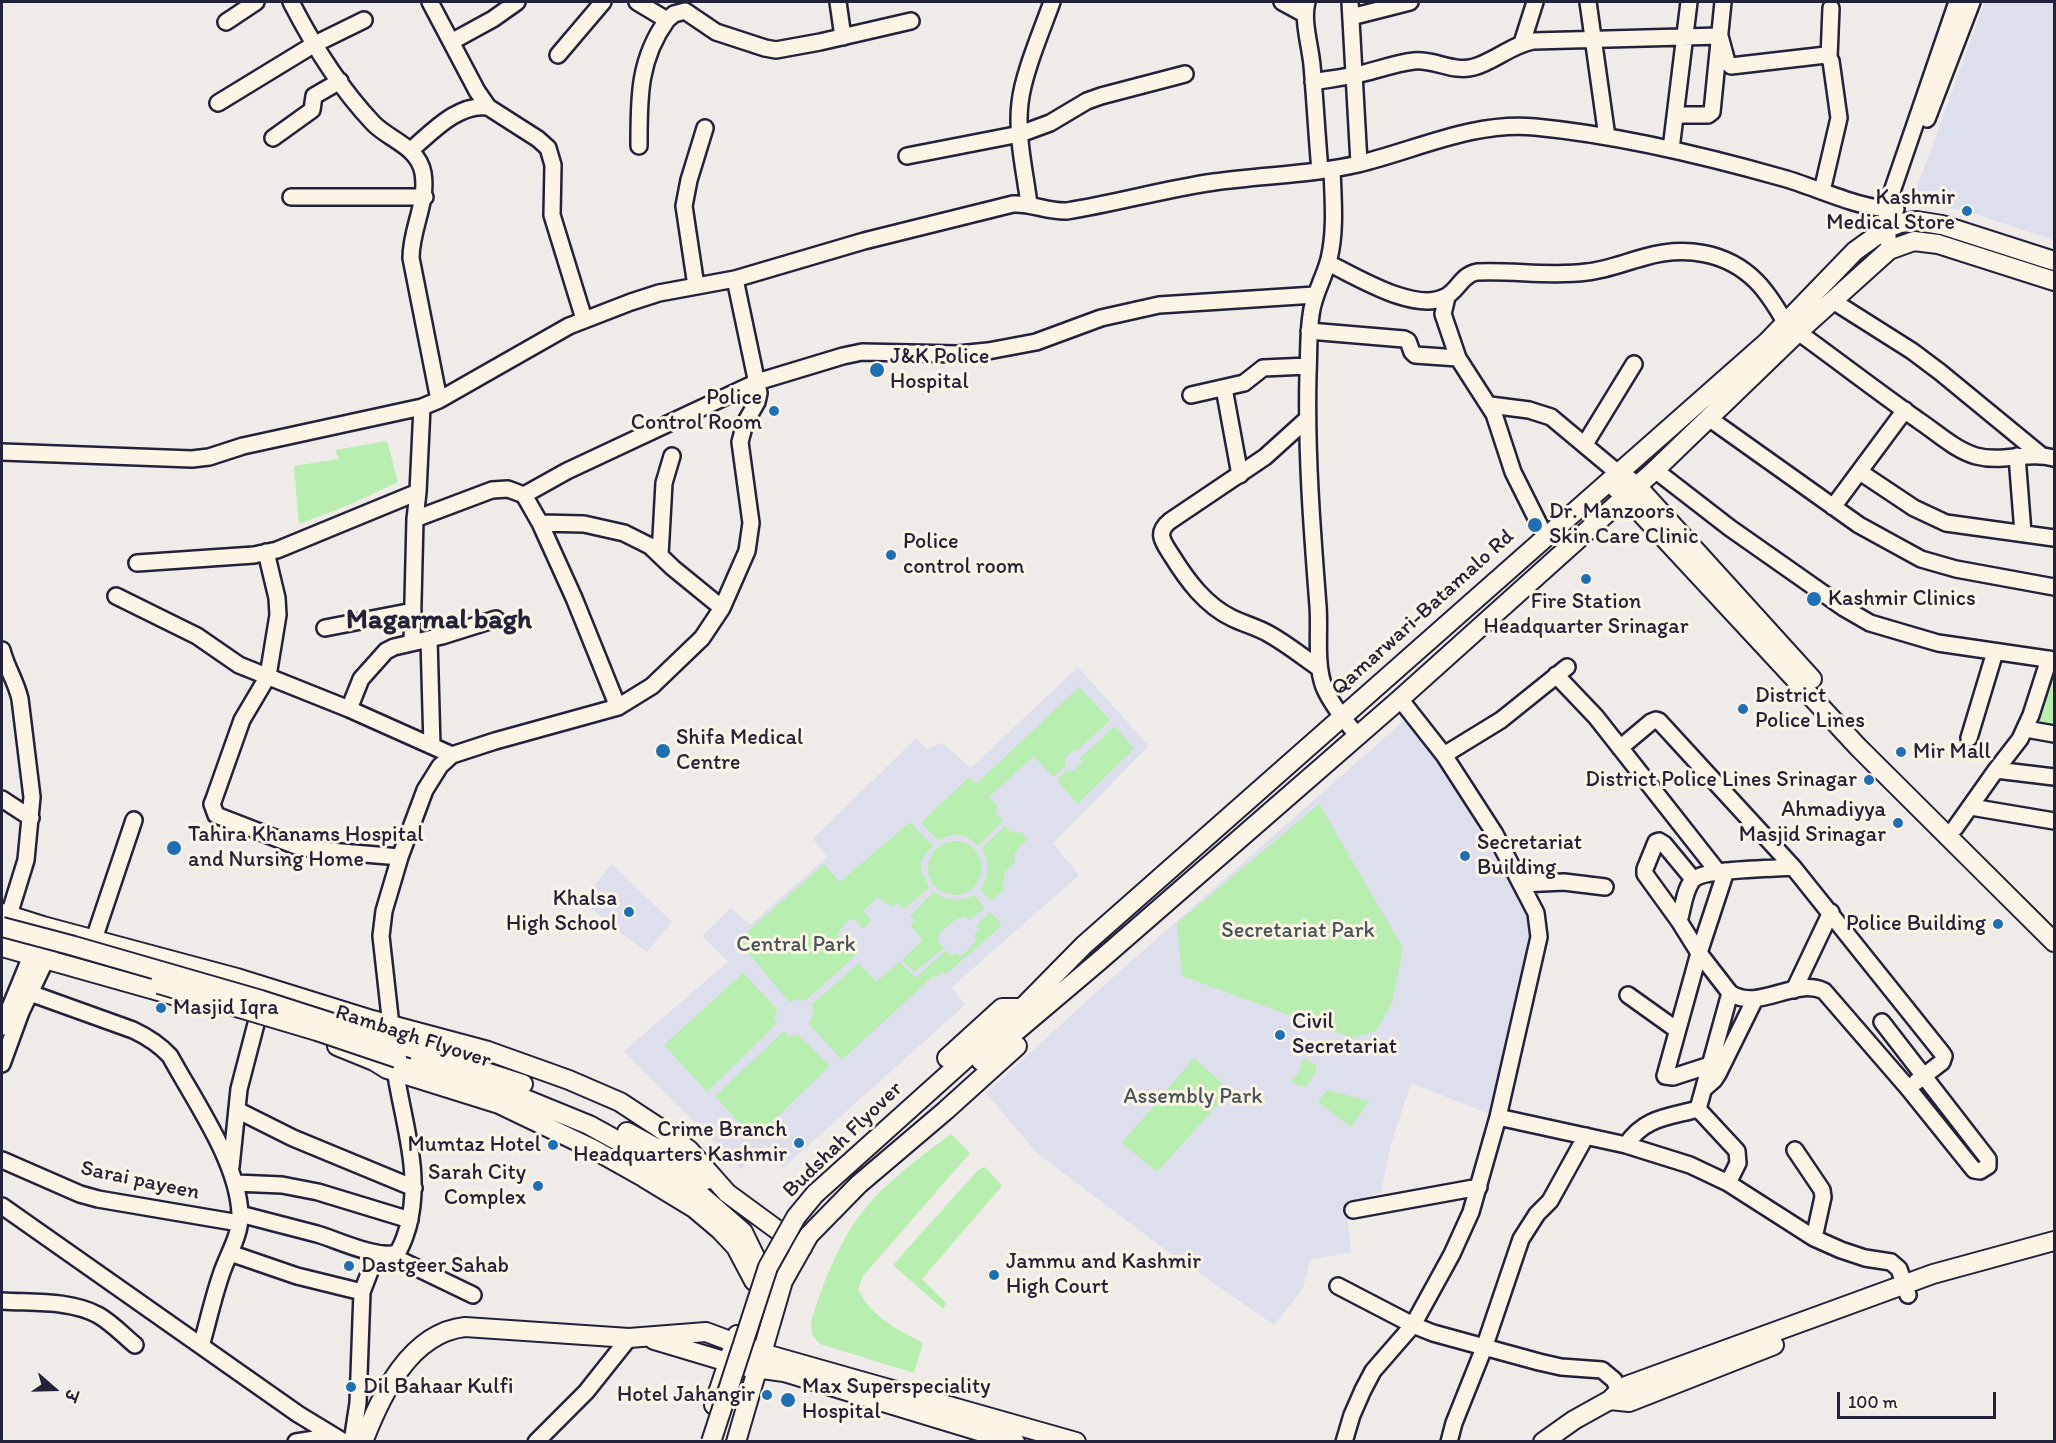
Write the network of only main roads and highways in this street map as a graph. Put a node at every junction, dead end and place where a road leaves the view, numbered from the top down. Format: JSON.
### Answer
{"nodes":[{"id":1,"x":2055,"y":261,"type":"edge"},
{"id":2,"x":2055,"y":281,"type":"edge"},
{"id":3,"x":1792,"y":327,"type":"junction"},
{"id":4,"x":1614,"y":478,"type":"junction"},
{"id":5,"x":1631,"y":490,"type":"junction"},
{"id":6,"x":4,"y":918,"type":"edge"},
{"id":7,"x":2055,"y":928,"type":"edge"},
{"id":8,"x":2,"y":939,"type":"edge"},
{"id":9,"x":2055,"y":942,"type":"edge"},
{"id":10,"x":2,"y":947,"type":"edge"},
{"id":11,"x":1026,"y":1013,"type":"junction"},
{"id":12,"x":1007,"y":1030,"type":"junction"},
{"id":13,"x":642,"y":1155,"type":"junction"},
{"id":14,"x":727,"y":1193,"type":"junction"},
{"id":15,"x":694,"y":1208,"type":"junction"},
{"id":16,"x":776,"y":1230,"type":"junction"},
{"id":17,"x":2055,"y":1241,"type":"edge"},
{"id":18,"x":802,"y":1248,"type":"junction"},
{"id":19,"x":2055,"y":1253,"type":"edge"},
{"id":20,"x":757,"y":1274,"type":"junction"},
{"id":21,"x":1906,"y":1290,"type":"junction"},
{"id":22,"x":638,"y":1338,"type":"junction"},
{"id":23,"x":735,"y":1343,"type":"junction"},
{"id":24,"x":728,"y":1361,"type":"junction"},
{"id":25,"x":760,"y":1361,"type":"junction"},
{"id":26,"x":363,"y":1442,"type":"edge"},
{"id":27,"x":703,"y":1442,"type":"edge"},
{"id":28,"x":711,"y":1442,"type":"edge"},
{"id":29,"x":723,"y":1442,"type":"edge"},
{"id":30,"x":736,"y":1442,"type":"edge"},
{"id":31,"x":1015,"y":1442,"type":"edge"},
{"id":32,"x":1076,"y":1442,"type":"edge"},
{"id":33,"x":1543,"y":1442,"type":"edge"}],
"edges":[{"from":1,"to":3,"type":"main road","name":"Qamarwari-Batamalo Rd"},
{"from":2,"to":3,"type":"main road"},
{"from":3,"to":4,"type":"main road","name":"Qamarwari-Batamalo Rd"},
{"from":3,"to":5,"type":"main road"},
{"from":4,"to":5,"type":"main road"},
{"from":4,"to":11,"type":"main road","name":"Qamarwari-Batamalo Rd"},
{"from":5,"to":7,"type":"main road"},
{"from":5,"to":9,"type":"main road"},
{"from":5,"to":11,"type":"main road"},
{"from":6,"to":14,"type":"main road","name":"Rambagh Flyover","bridge":true},
{"from":6,"to":14,"type":"main road"},
{"from":8,"to":13,"type":"main road","name":"Rambagh Flyover","bridge":true},
{"from":10,"to":15,"type":"main road"},
{"from":11,"to":12,"type":"main road","name":"Budshah Flyover"},
{"from":11,"to":16,"type":"main road"},
{"from":11,"to":18,"type":"main road"},
{"from":12,"to":28,"type":"main road","name":"Budshah Flyover","bridge":true},
{"from":12,"to":29,"type":"main road","name":"Budshah Flyover"},
{"from":13,"to":15,"type":"main road"},
{"from":13,"to":20,"type":"main road","name":"Rambagh Flyover"},
{"from":14,"to":16,"type":"main road"},
{"from":15,"to":20,"type":"main road"},
{"from":16,"to":18,"type":"main road"},
{"from":16,"to":20,"type":"main road"},
{"from":17,"to":21,"type":"main road"},
{"from":18,"to":25,"type":"main road"},
{"from":19,"to":21,"type":"main road"},
{"from":20,"to":23,"type":"main road"},
{"from":21,"to":33,"type":"main road"},
{"from":22,"to":23,"type":"main road"},
{"from":22,"to":24,"type":"main road"},
{"from":22,"to":26,"type":"main road"},
{"from":23,"to":24,"type":"main road"},
{"from":23,"to":25,"type":"main road"},
{"from":24,"to":25,"type":"main road"},
{"from":24,"to":27,"type":"main road"},
{"from":25,"to":30,"type":"main road"},
{"from":25,"to":31,"type":"main road"},
{"from":25,"to":32,"type":"main road"}]}
